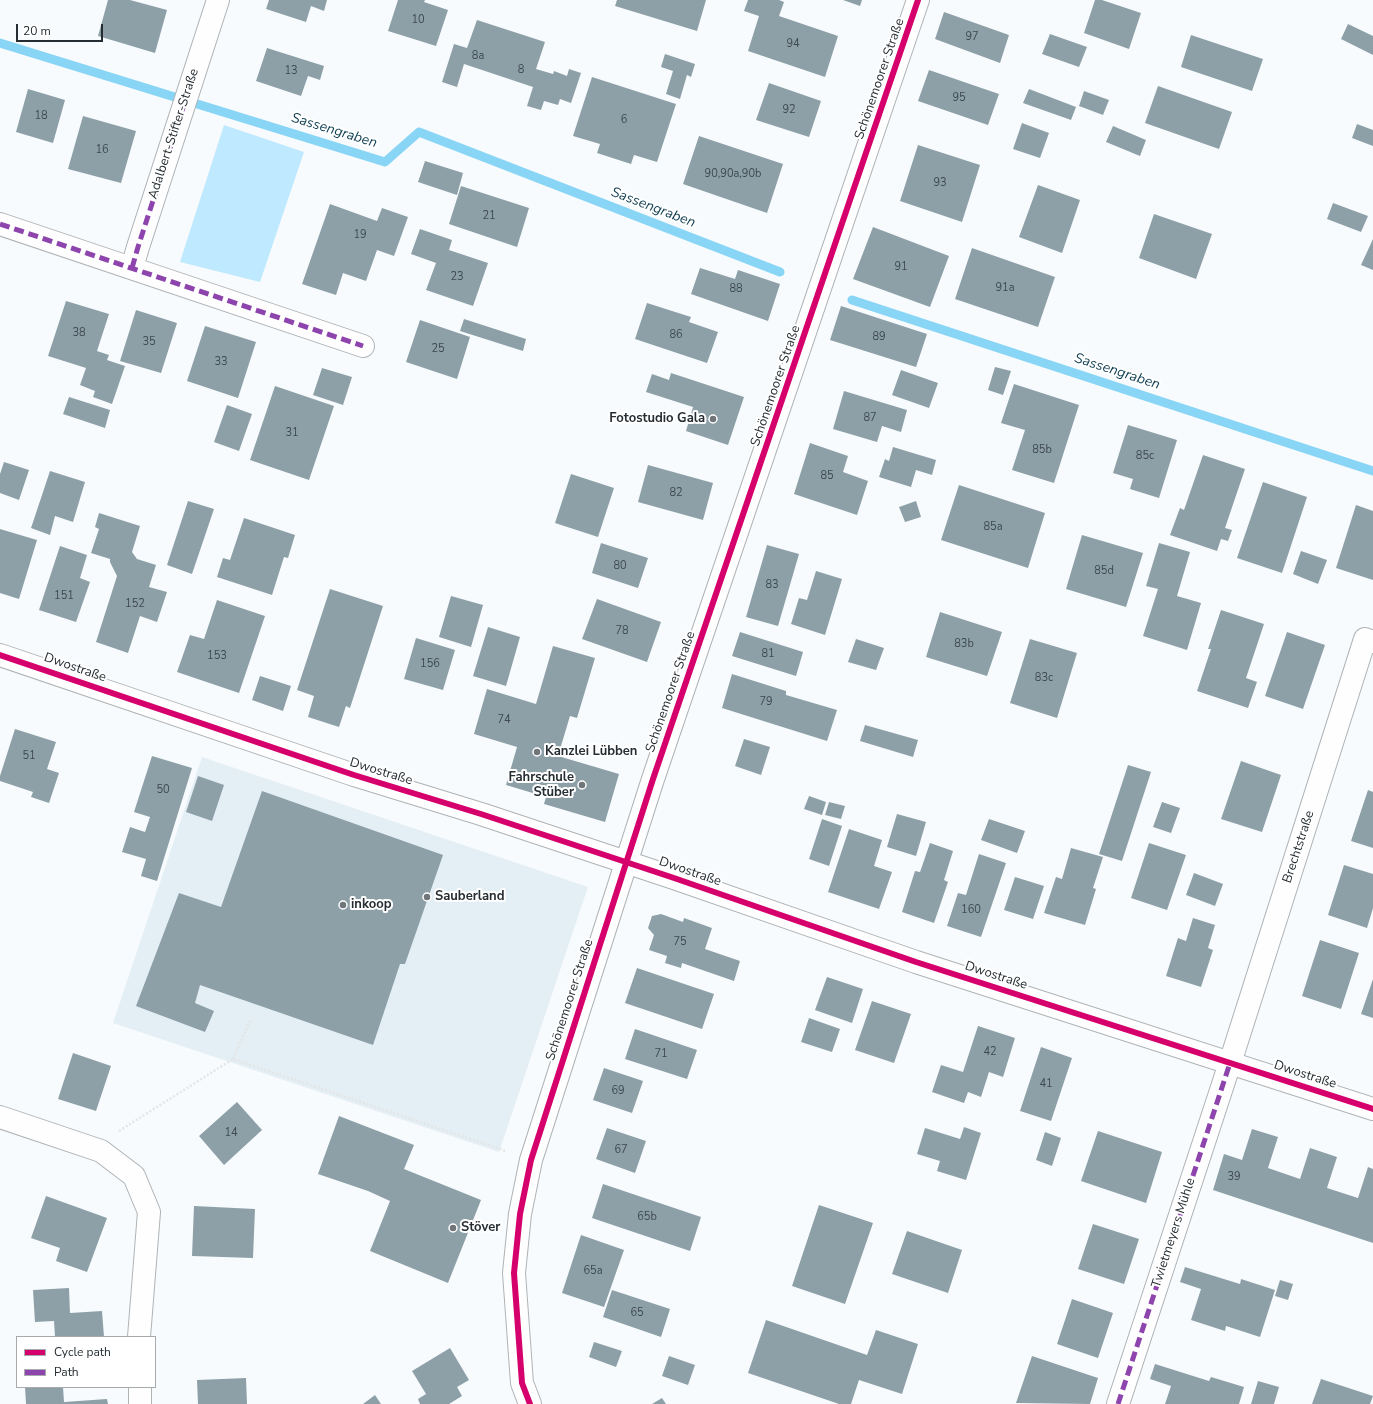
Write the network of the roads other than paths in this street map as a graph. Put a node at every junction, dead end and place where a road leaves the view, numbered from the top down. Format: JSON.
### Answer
{"nodes":[{"id":1,"x":218,"y":0,"type":"edge"},
{"id":2,"x":918,"y":0,"type":"edge"},
{"id":3,"x":0,"y":224,"type":"edge"},
{"id":4,"x":132,"y":268,"type":"junction"},
{"id":5,"x":363,"y":346,"type":"dead end"},
{"id":6,"x":1373,"y":642,"type":"edge"},
{"id":7,"x":0,"y":655,"type":"edge"},
{"id":8,"x":627,"y":862,"type":"junction"},
{"id":9,"x":1230,"y":1062,"type":"junction"},
{"id":10,"x":1373,"y":1109,"type":"edge"},
{"id":11,"x":0,"y":1117,"type":"edge"},
{"id":12,"x":139,"y":1336,"type":"edge"},
{"id":13,"x":140,"y":1388,"type":"edge"},
{"id":14,"x":140,"y":1404,"type":"edge"},
{"id":15,"x":530,"y":1404,"type":"edge"},
{"id":16,"x":1118,"y":1404,"type":"edge"}],
"edges":[{"from":1,"to":4,"type":"street","name":"Adalbert-Stifter-Straße"},
{"from":2,"to":8,"type":"street","name":"Schönemoorer Straße"},
{"from":3,"to":4,"type":"street"},
{"from":4,"to":5,"type":"street"},
{"from":6,"to":9,"type":"street","name":"Brechtstraße"},
{"from":7,"to":8,"type":"street","name":"Dwostraße"},
{"from":8,"to":9,"type":"street","name":"Dwostraße"},
{"from":8,"to":15,"type":"street","name":"Schönemoorer Straße"},
{"from":9,"to":10,"type":"street","name":"Dwostraße"},
{"from":9,"to":16,"type":"street","name":"Twietmeyers Mühle"},
{"from":11,"to":12,"type":"street"},
{"from":13,"to":14,"type":"street"}]}
